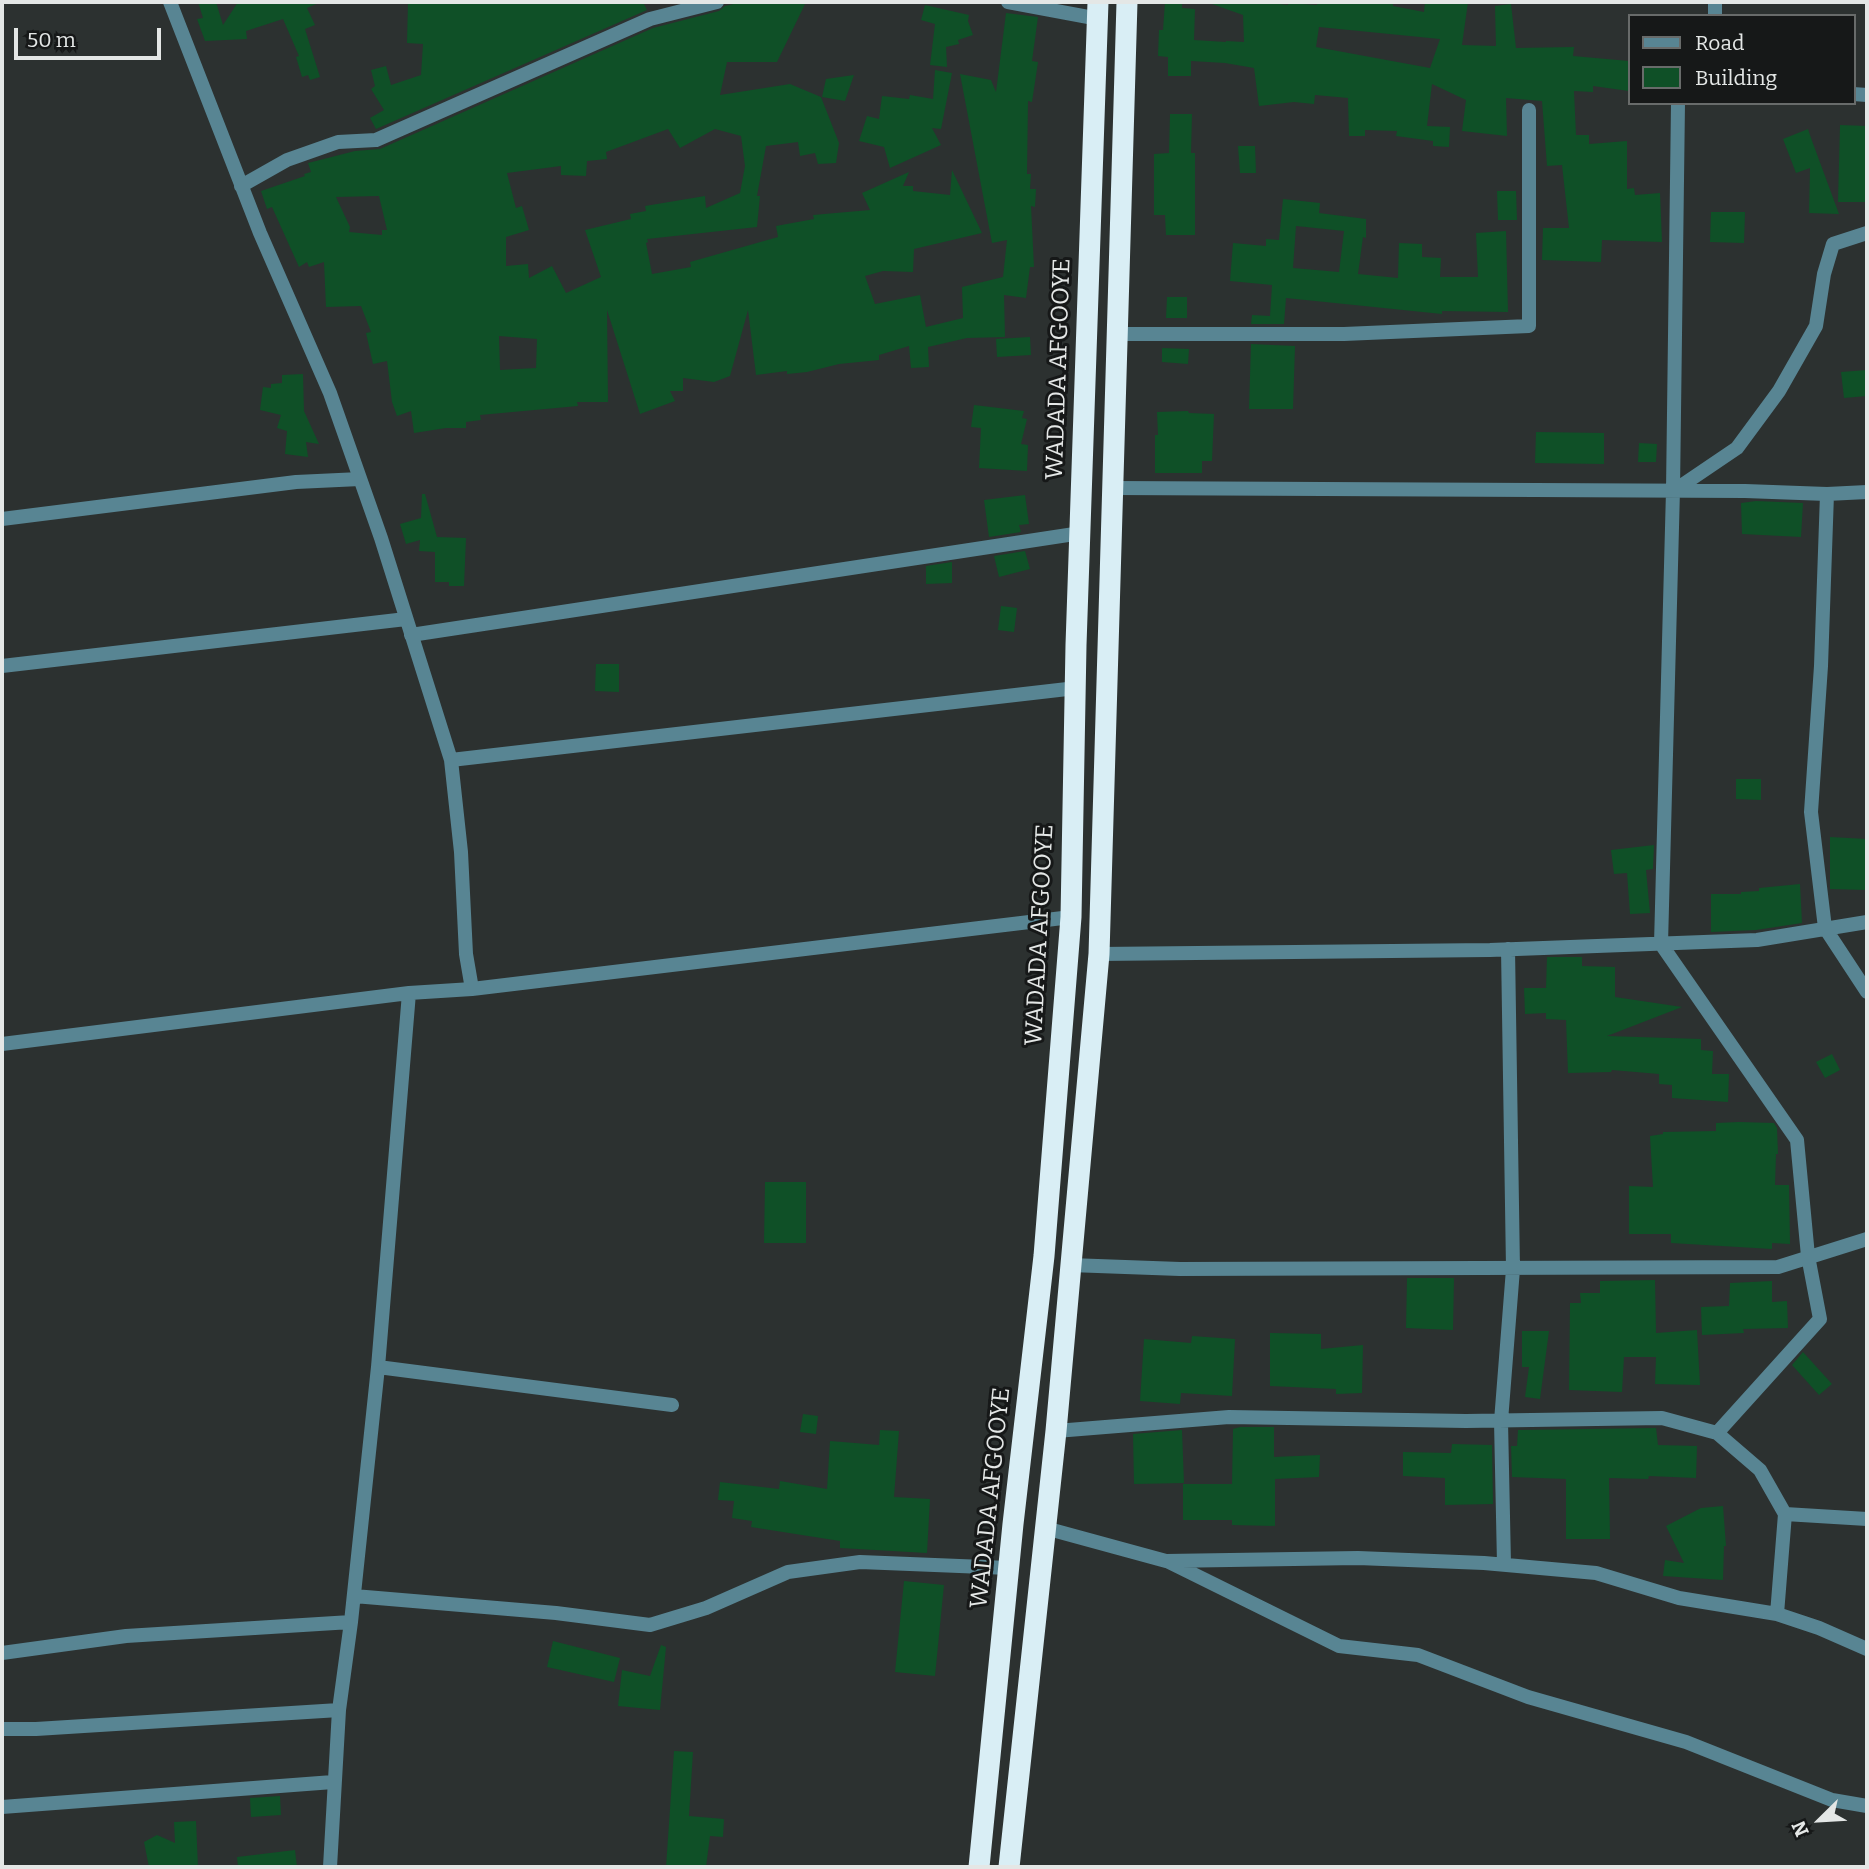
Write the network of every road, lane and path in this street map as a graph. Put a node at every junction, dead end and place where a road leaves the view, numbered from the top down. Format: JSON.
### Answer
{"nodes":[{"id":1,"x":170,"y":2,"type":"edge"},
{"id":2,"x":717,"y":2,"type":"edge"},
{"id":3,"x":1008,"y":2,"type":"edge"},
{"id":4,"x":1127,"y":2,"type":"edge"},
{"id":5,"x":1098,"y":10,"type":"edge"},
{"id":6,"x":1678,"y":105,"type":"edge"},
{"id":7,"x":1529,"y":110,"type":"dead end"},
{"id":8,"x":241,"y":186,"type":"junction"},
{"id":9,"x":1867,"y":233,"type":"edge"},
{"id":10,"x":1118,"y":334,"type":"junction"},
{"id":11,"x":360,"y":479,"type":"junction"},
{"id":12,"x":1113,"y":488,"type":"junction"},
{"id":13,"x":1673,"y":490,"type":"junction"},
{"id":14,"x":1867,"y":492,"type":"edge"},
{"id":15,"x":1827,"y":494,"type":"junction"},
{"id":16,"x":2,"y":519,"type":"edge"},
{"id":17,"x":1081,"y":533,"type":"junction"},
{"id":18,"x":406,"y":619,"type":"junction"},
{"id":19,"x":411,"y":635,"type":"junction"},
{"id":20,"x":2,"y":666,"type":"edge"},
{"id":21,"x":1076,"y":688,"type":"junction"},
{"id":22,"x":451,"y":760,"type":"junction"},
{"id":23,"x":1071,"y":917,"type":"junction"},
{"id":24,"x":1867,"y":922,"type":"edge"},
{"id":25,"x":1825,"y":928,"type":"junction"},
{"id":26,"x":1661,"y":944,"type":"junction"},
{"id":27,"x":1508,"y":949,"type":"junction"},
{"id":28,"x":1099,"y":954,"type":"junction"},
{"id":29,"x":472,"y":989,"type":"junction"},
{"id":30,"x":1867,"y":992,"type":"edge"},
{"id":31,"x":409,"y":993,"type":"junction"},
{"id":32,"x":2,"y":1044,"type":"edge"},
{"id":33,"x":1867,"y":1239,"type":"edge"},
{"id":34,"x":1808,"y":1256,"type":"junction"},
{"id":35,"x":1070,"y":1265,"type":"junction"},
{"id":36,"x":1513,"y":1269,"type":"junction"},
{"id":37,"x":378,"y":1367,"type":"junction"},
{"id":38,"x":672,"y":1405,"type":"dead end"},
{"id":39,"x":1501,"y":1421,"type":"junction"},
{"id":40,"x":1056,"y":1431,"type":"junction"},
{"id":41,"x":1717,"y":1433,"type":"junction"},
{"id":42,"x":1785,"y":1514,"type":"junction"},
{"id":43,"x":1867,"y":1518,"type":"edge"},
{"id":44,"x":1045,"y":1528,"type":"junction"},
{"id":45,"x":1166,"y":1561,"type":"junction"},
{"id":46,"x":1504,"y":1564,"type":"junction"},
{"id":47,"x":1009,"y":1568,"type":"junction"},
{"id":48,"x":354,"y":1596,"type":"junction"},
{"id":49,"x":1777,"y":1614,"type":"junction"},
{"id":50,"x":351,"y":1622,"type":"junction"},
{"id":51,"x":1867,"y":1648,"type":"edge"},
{"id":52,"x":2,"y":1653,"type":"edge"},
{"id":53,"x":339,"y":1710,"type":"junction"},
{"id":54,"x":2,"y":1729,"type":"edge"},
{"id":55,"x":333,"y":1782,"type":"junction"},
{"id":56,"x":1867,"y":1806,"type":"edge"},
{"id":57,"x":2,"y":1807,"type":"edge"},
{"id":58,"x":330,"y":1867,"type":"edge"},
{"id":59,"x":979,"y":1867,"type":"edge"},
{"id":60,"x":1009,"y":1867,"type":"edge"}],
"edges":[{"from":1,"to":8,"type":"street"},
{"from":2,"to":8,"type":"street"},
{"from":3,"to":5,"type":"street"},
{"from":4,"to":10,"type":"highway"},
{"from":5,"to":17,"type":"highway","name":"WADADA AFGOOYE"},
{"from":6,"to":13,"type":"street"},
{"from":7,"to":10,"type":"street"},
{"from":8,"to":11,"type":"street"},
{"from":9,"to":13,"type":"street"},
{"from":10,"to":12,"type":"highway"},
{"from":11,"to":16,"type":"street"},
{"from":11,"to":18,"type":"street"},
{"from":12,"to":13,"type":"street"},
{"from":12,"to":28,"type":"highway"},
{"from":13,"to":15,"type":"street"},
{"from":13,"to":26,"type":"street"},
{"from":14,"to":15,"type":"street"},
{"from":15,"to":25,"type":"street"},
{"from":17,"to":19,"type":"street"},
{"from":17,"to":21,"type":"highway","name":"WADADA AFGOOYE"},
{"from":18,"to":19,"type":"street"},
{"from":18,"to":20,"type":"street"},
{"from":19,"to":22,"type":"street"},
{"from":21,"to":22,"type":"street"},
{"from":21,"to":23,"type":"highway","name":"WADADA AFGOOYE"},
{"from":22,"to":29,"type":"street"},
{"from":23,"to":29,"type":"street"},
{"from":23,"to":47,"type":"highway","name":"WADADA AFGOOYE"},
{"from":24,"to":25,"type":"street"},
{"from":25,"to":26,"type":"street"},
{"from":25,"to":30,"type":"street"},
{"from":26,"to":27,"type":"street"},
{"from":26,"to":34,"type":"street"},
{"from":27,"to":28,"type":"street"},
{"from":27,"to":36,"type":"street"},
{"from":28,"to":35,"type":"highway"},
{"from":29,"to":31,"type":"street"},
{"from":31,"to":32,"type":"street"},
{"from":31,"to":37,"type":"street"},
{"from":33,"to":34,"type":"street"},
{"from":34,"to":36,"type":"street"},
{"from":34,"to":41,"type":"street"},
{"from":35,"to":36,"type":"street"},
{"from":35,"to":40,"type":"highway"},
{"from":36,"to":39,"type":"street"},
{"from":37,"to":38,"type":"street"},
{"from":37,"to":48,"type":"street"},
{"from":39,"to":40,"type":"street"},
{"from":39,"to":41,"type":"street"},
{"from":39,"to":46,"type":"street"},
{"from":40,"to":44,"type":"highway"},
{"from":41,"to":42,"type":"street"},
{"from":42,"to":43,"type":"street"},
{"from":42,"to":49,"type":"street"},
{"from":44,"to":45,"type":"street"},
{"from":44,"to":60,"type":"highway"},
{"from":45,"to":46,"type":"street"},
{"from":45,"to":56,"type":"street"},
{"from":46,"to":49,"type":"street"},
{"from":47,"to":48,"type":"street"},
{"from":47,"to":59,"type":"highway","name":"WADADA AFGOOYE"},
{"from":48,"to":50,"type":"street"},
{"from":49,"to":51,"type":"street"},
{"from":50,"to":52,"type":"street"},
{"from":50,"to":53,"type":"street"},
{"from":53,"to":54,"type":"street"},
{"from":53,"to":55,"type":"street"},
{"from":55,"to":57,"type":"street"},
{"from":55,"to":58,"type":"street"}]}
